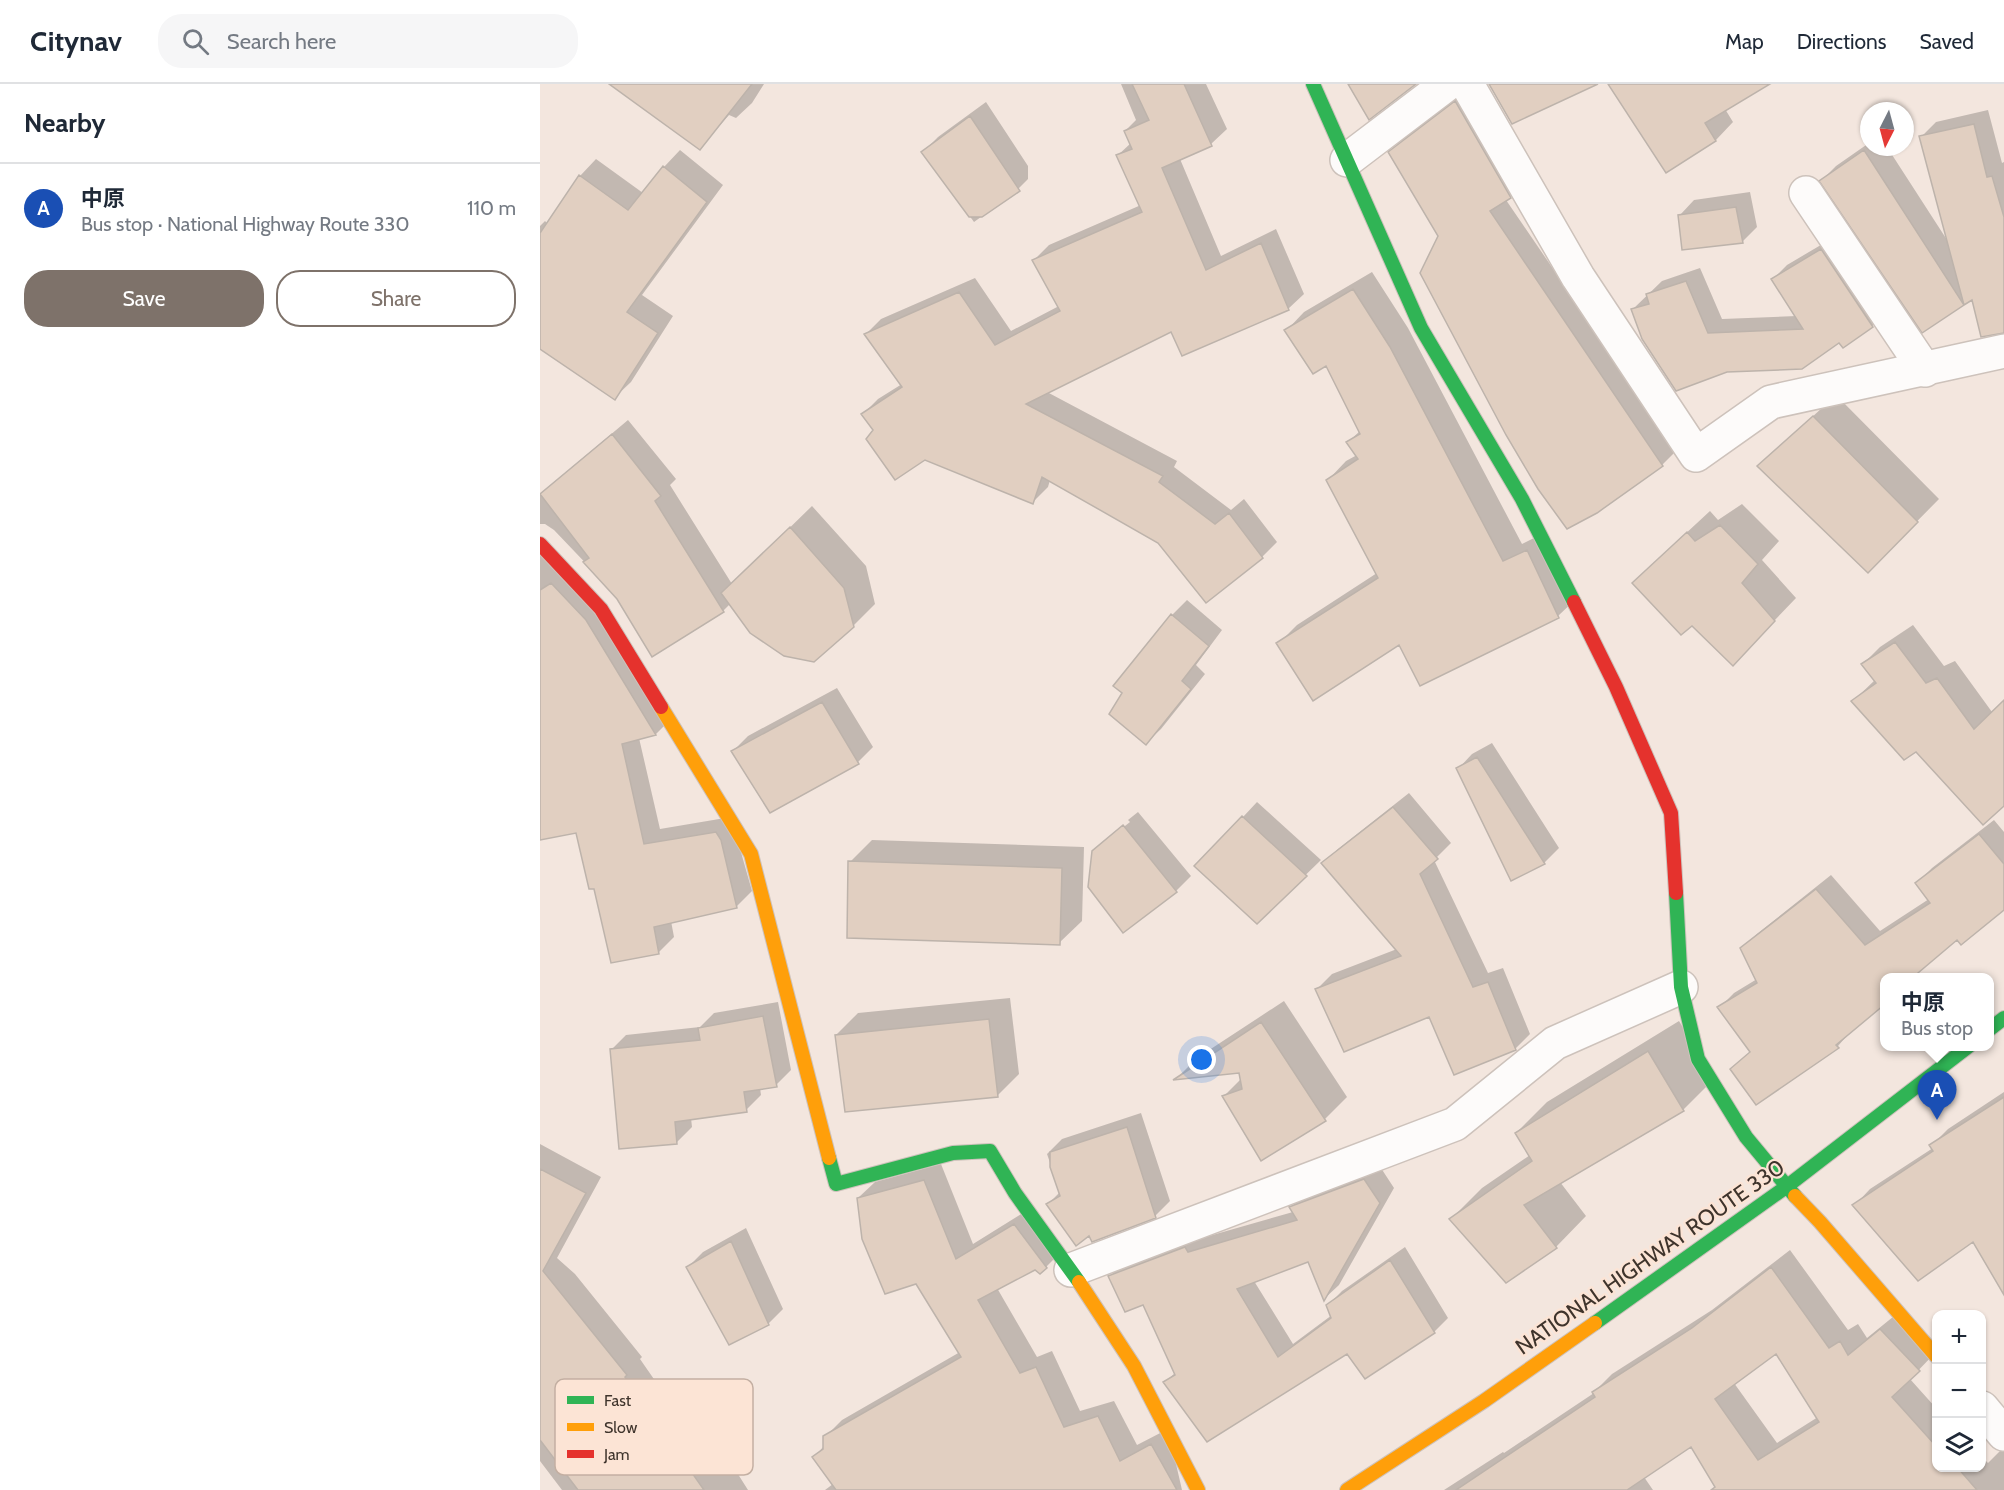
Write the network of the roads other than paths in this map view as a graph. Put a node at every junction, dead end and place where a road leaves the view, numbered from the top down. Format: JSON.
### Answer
{"nodes":[{"id":1,"x":1313,"y":84,"type":"edge"},
{"id":2,"x":1447,"y":84,"type":"edge"},
{"id":3,"x":1467,"y":84,"type":"edge"},
{"id":4,"x":1347,"y":160,"type":"junction"},
{"id":5,"x":1806,"y":193,"type":"dead end"},
{"id":6,"x":2004,"y":351,"type":"edge"},
{"id":7,"x":1925,"y":370,"type":"junction"},
{"id":8,"x":540,"y":544,"type":"edge"},
{"id":9,"x":1681,"y":987,"type":"junction"},
{"id":10,"x":1964,"y":1051,"type":"edge"},
{"id":11,"x":1786,"y":1187,"type":"junction"},
{"id":12,"x":1071,"y":1270,"type":"junction"},
{"id":13,"x":1932,"y":1351,"type":"edge"},
{"id":14,"x":1986,"y":1413,"type":"edge"},
{"id":15,"x":2004,"y":1434,"type":"edge"},
{"id":16,"x":1198,"y":1490,"type":"edge"},
{"id":17,"x":1347,"y":1490,"type":"edge"}],
"edges":[{"from":1,"to":4,"type":"main road"},
{"from":2,"to":4,"type":"street"},
{"from":3,"to":7,"type":"street"},
{"from":4,"to":9,"type":"main road"},
{"from":5,"to":7,"type":"street"},
{"from":6,"to":7,"type":"street"},
{"from":8,"to":12,"type":"main road"},
{"from":9,"to":11,"type":"main road"},
{"from":9,"to":12,"type":"street"},
{"from":10,"to":11,"type":"main road","name":"NATIONAL HIGHWAY ROUTE 330"},
{"from":11,"to":13,"type":"main road"},
{"from":11,"to":17,"type":"main road","name":"NATIONAL HIGHWAY ROUTE 330"},
{"from":12,"to":16,"type":"main road"},
{"from":14,"to":15,"type":"street"}]}
